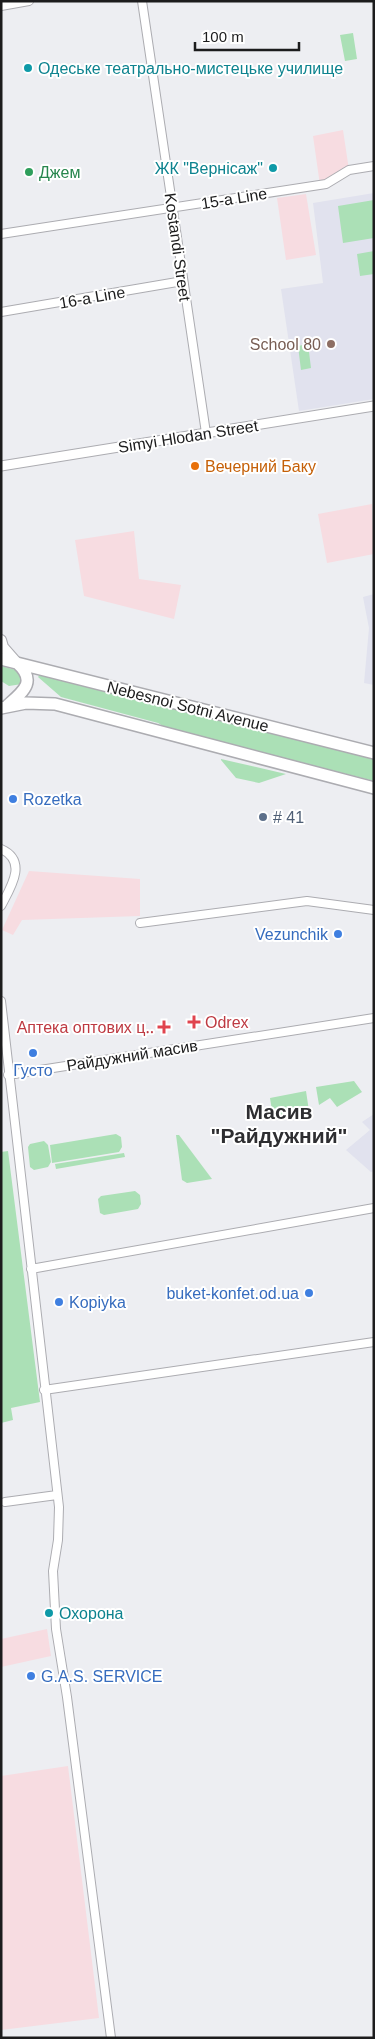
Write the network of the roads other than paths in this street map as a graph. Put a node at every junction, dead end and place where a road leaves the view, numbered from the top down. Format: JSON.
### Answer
{"nodes":[{"id":1,"x":29,"y":1,"type":"edge"},
{"id":2,"x":142,"y":1,"type":"edge"},
{"id":3,"x":1,"y":6,"type":"edge"},
{"id":4,"x":374,"y":166,"type":"edge"},
{"id":5,"x":172,"y":208,"type":"junction"},
{"id":6,"x":1,"y":234,"type":"edge"},
{"id":7,"x":183,"y":281,"type":"junction"},
{"id":8,"x":1,"y":312,"type":"edge"},
{"id":9,"x":374,"y":406,"type":"edge"},
{"id":10,"x":206,"y":433,"type":"junction"},
{"id":11,"x":1,"y":466,"type":"edge"},
{"id":12,"x":1,"y":640,"type":"edge"},
{"id":13,"x":1,"y":659,"type":"edge"},
{"id":14,"x":17,"y":663,"type":"junction"},
{"id":15,"x":4,"y":707,"type":"edge"},
{"id":16,"x":374,"y":753,"type":"edge"},
{"id":17,"x":374,"y":788,"type":"edge"},
{"id":18,"x":1,"y":849,"type":"edge"},
{"id":19,"x":1,"y":906,"type":"edge"},
{"id":20,"x":374,"y":910,"type":"edge"},
{"id":21,"x":140,"y":923,"type":"dead end"},
{"id":22,"x":1,"y":1001,"type":"edge"},
{"id":23,"x":374,"y":1018,"type":"edge"},
{"id":24,"x":8,"y":1075,"type":"junction"},
{"id":25,"x":374,"y":1208,"type":"edge"},
{"id":26,"x":31,"y":1269,"type":"junction"},
{"id":27,"x":374,"y":1342,"type":"edge"},
{"id":28,"x":44,"y":1390,"type":"junction"},
{"id":29,"x":57,"y":1495,"type":"junction"},
{"id":30,"x":5,"y":1502,"type":"dead end"},
{"id":31,"x":112,"y":2038,"type":"edge"}],
"edges":[{"from":1,"to":3,"type":"street"},
{"from":2,"to":5,"type":"street","name":"Kostandi Street"},
{"from":4,"to":5,"type":"street","name":"15-a Line"},
{"from":5,"to":6,"type":"street","name":"15-a Line"},
{"from":5,"to":7,"type":"street","name":"Kostandi Street"},
{"from":7,"to":8,"type":"street","name":"16-a Line"},
{"from":7,"to":10,"type":"street","name":"Kostandi Street"},
{"from":9,"to":10,"type":"street","name":"Simyi Hlodan Street"},
{"from":10,"to":11,"type":"street","name":"Simyi Hlodan Street"},
{"from":12,"to":14,"type":"main road"},
{"from":13,"to":14,"type":"main road","name":"Nebesnoi Sotni Avenue"},
{"from":14,"to":15,"type":"main road"},
{"from":14,"to":16,"type":"main road","name":"Nebesnoi Sotni Avenue"},
{"from":15,"to":17,"type":"main road","name":"Nebesnoi Sotni Avenue"},
{"from":18,"to":19,"type":"street"},
{"from":20,"to":21,"type":"street"},
{"from":22,"to":24,"type":"street"},
{"from":23,"to":24,"type":"street","name":"Райдужний масив"},
{"from":24,"to":26,"type":"street"},
{"from":25,"to":26,"type":"street"},
{"from":26,"to":28,"type":"street"},
{"from":27,"to":28,"type":"street"},
{"from":28,"to":29,"type":"street"},
{"from":29,"to":30,"type":"street"},
{"from":29,"to":31,"type":"street"}]}
